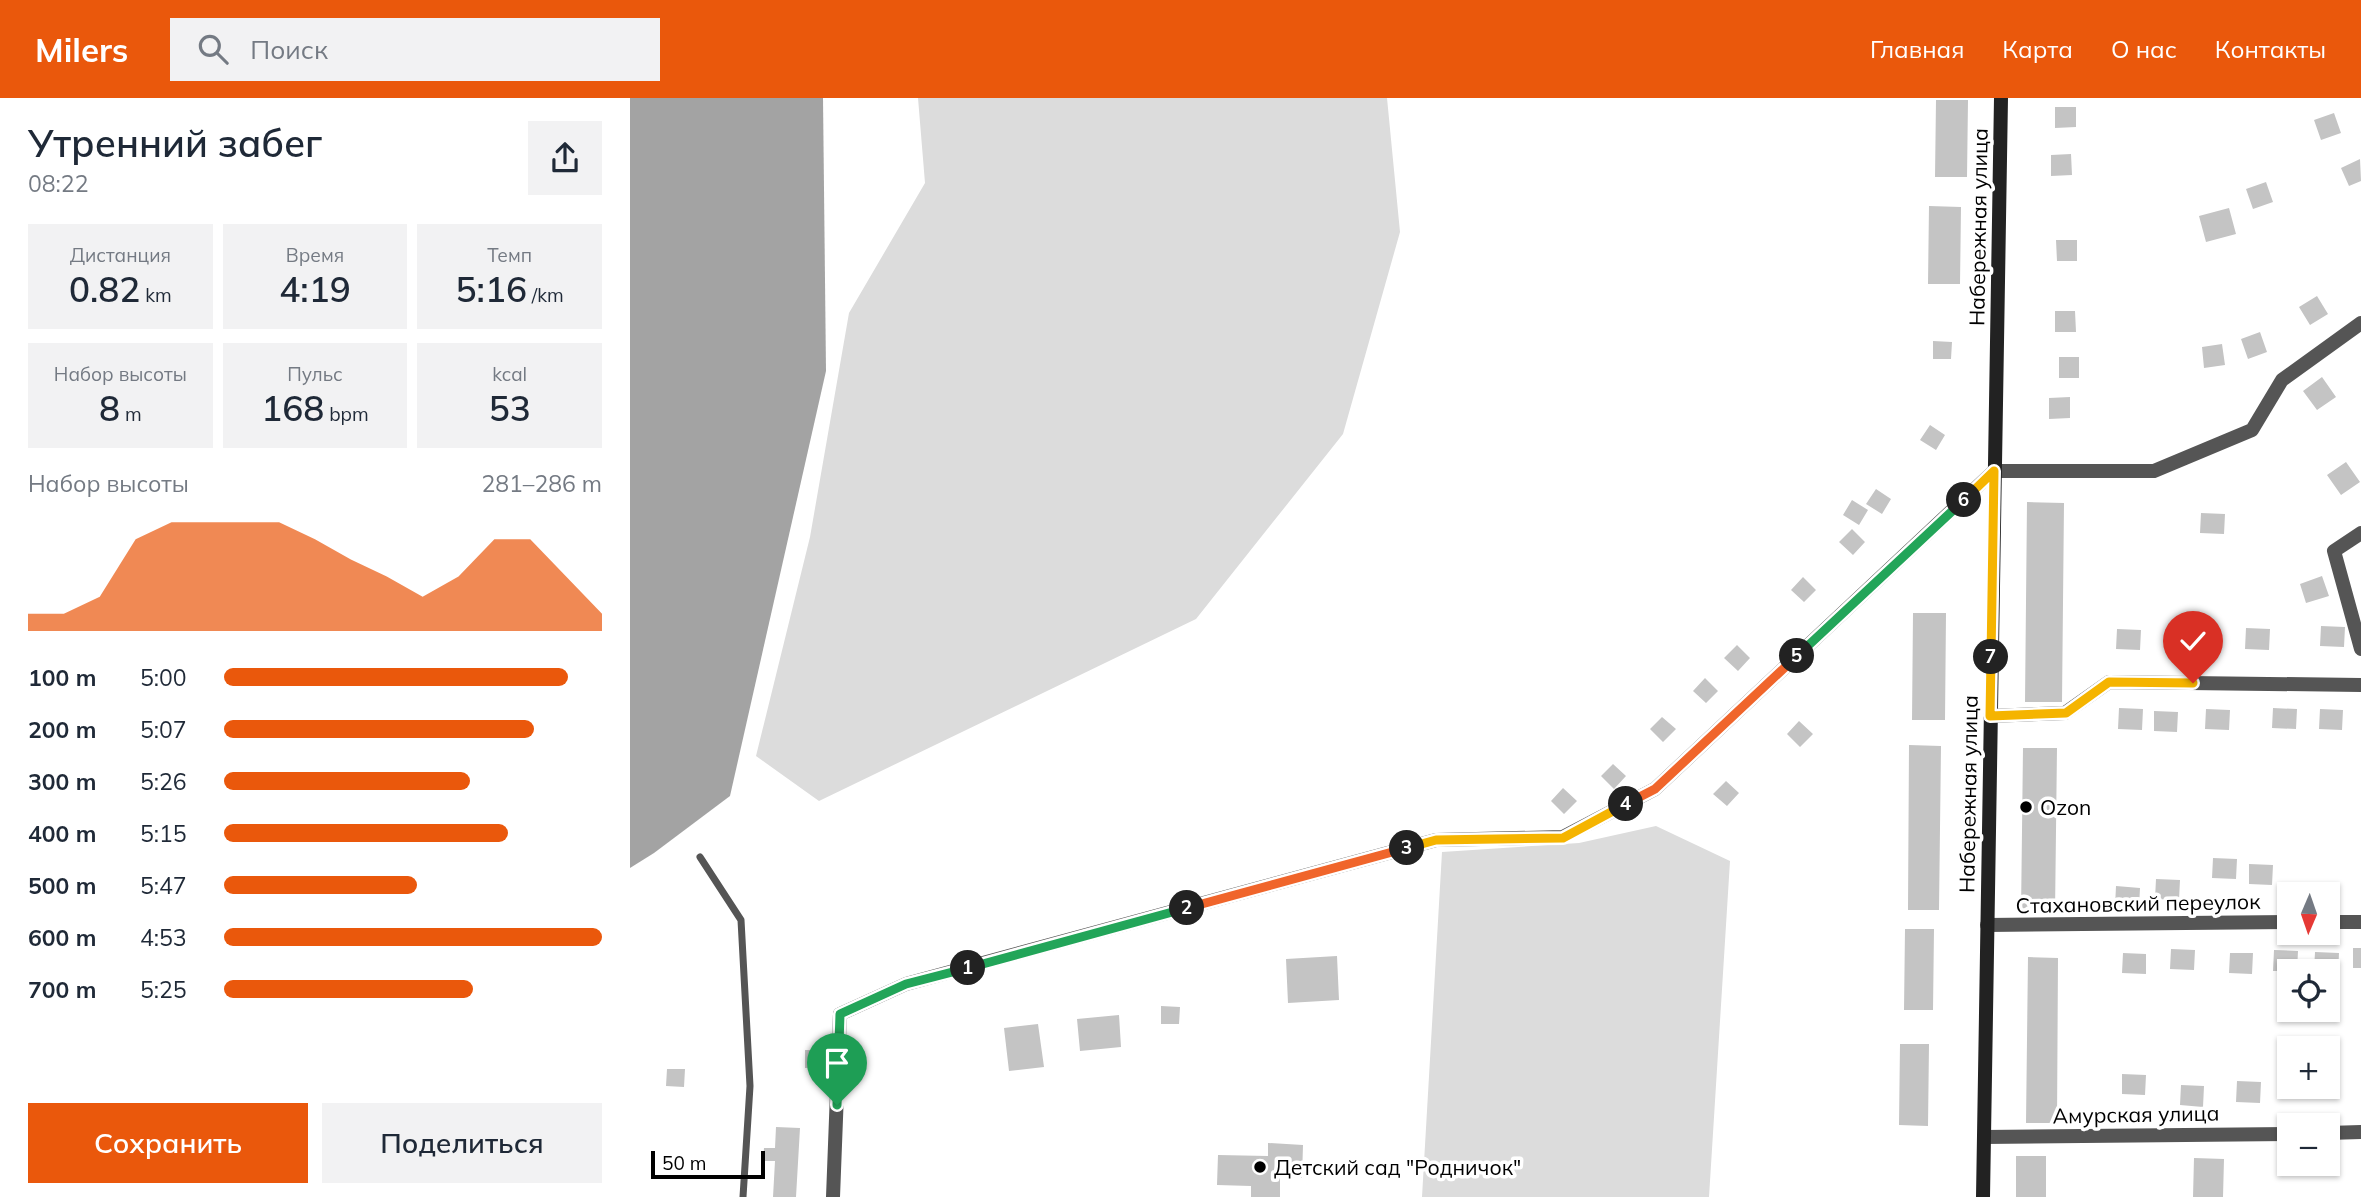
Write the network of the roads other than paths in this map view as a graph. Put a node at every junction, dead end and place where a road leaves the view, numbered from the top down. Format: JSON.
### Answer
{"nodes":[{"id":1,"x":2001,"y":98,"type":"edge"},
{"id":2,"x":2361,"y":323,"type":"edge"},
{"id":3,"x":1994,"y":471,"type":"junction"},
{"id":4,"x":2361,"y":533,"type":"edge"},
{"id":5,"x":2361,"y":649,"type":"edge"},
{"id":6,"x":2361,"y":685,"type":"edge"},
{"id":7,"x":1990,"y":716,"type":"junction"},
{"id":8,"x":700,"y":857,"type":"dead end"},
{"id":9,"x":2277,"y":922,"type":"edge"},
{"id":10,"x":2340,"y":922,"type":"edge"},
{"id":11,"x":2361,"y":922,"type":"edge"},
{"id":12,"x":1987,"y":925,"type":"junction"},
{"id":13,"x":2361,"y":1132,"type":"edge"},
{"id":14,"x":2340,"y":1133,"type":"edge"},
{"id":15,"x":2277,"y":1134,"type":"edge"},
{"id":16,"x":1984,"y":1137,"type":"junction"},
{"id":17,"x":743,"y":1197,"type":"edge"},
{"id":18,"x":833,"y":1197,"type":"edge"},
{"id":19,"x":1983,"y":1197,"type":"edge"}],
"edges":[{"from":1,"to":3,"type":"street","name":"Набережная улица"},
{"from":2,"to":3,"type":"street"},
{"from":3,"to":7,"type":"street","name":"Набережная улица"},
{"from":3,"to":18,"type":"street"},
{"from":4,"to":5,"type":"street"},
{"from":6,"to":7,"type":"street"},
{"from":7,"to":12,"type":"street","name":"Набережная улица"},
{"from":8,"to":17,"type":"lane"},
{"from":9,"to":12,"type":"street","name":"Стахановский переулок"},
{"from":10,"to":11,"type":"street"},
{"from":12,"to":16,"type":"street","name":"Набережная улица"},
{"from":13,"to":14,"type":"street"},
{"from":15,"to":16,"type":"street","name":"Амурская улица"},
{"from":16,"to":19,"type":"street","name":"Набережная улица"}]}
